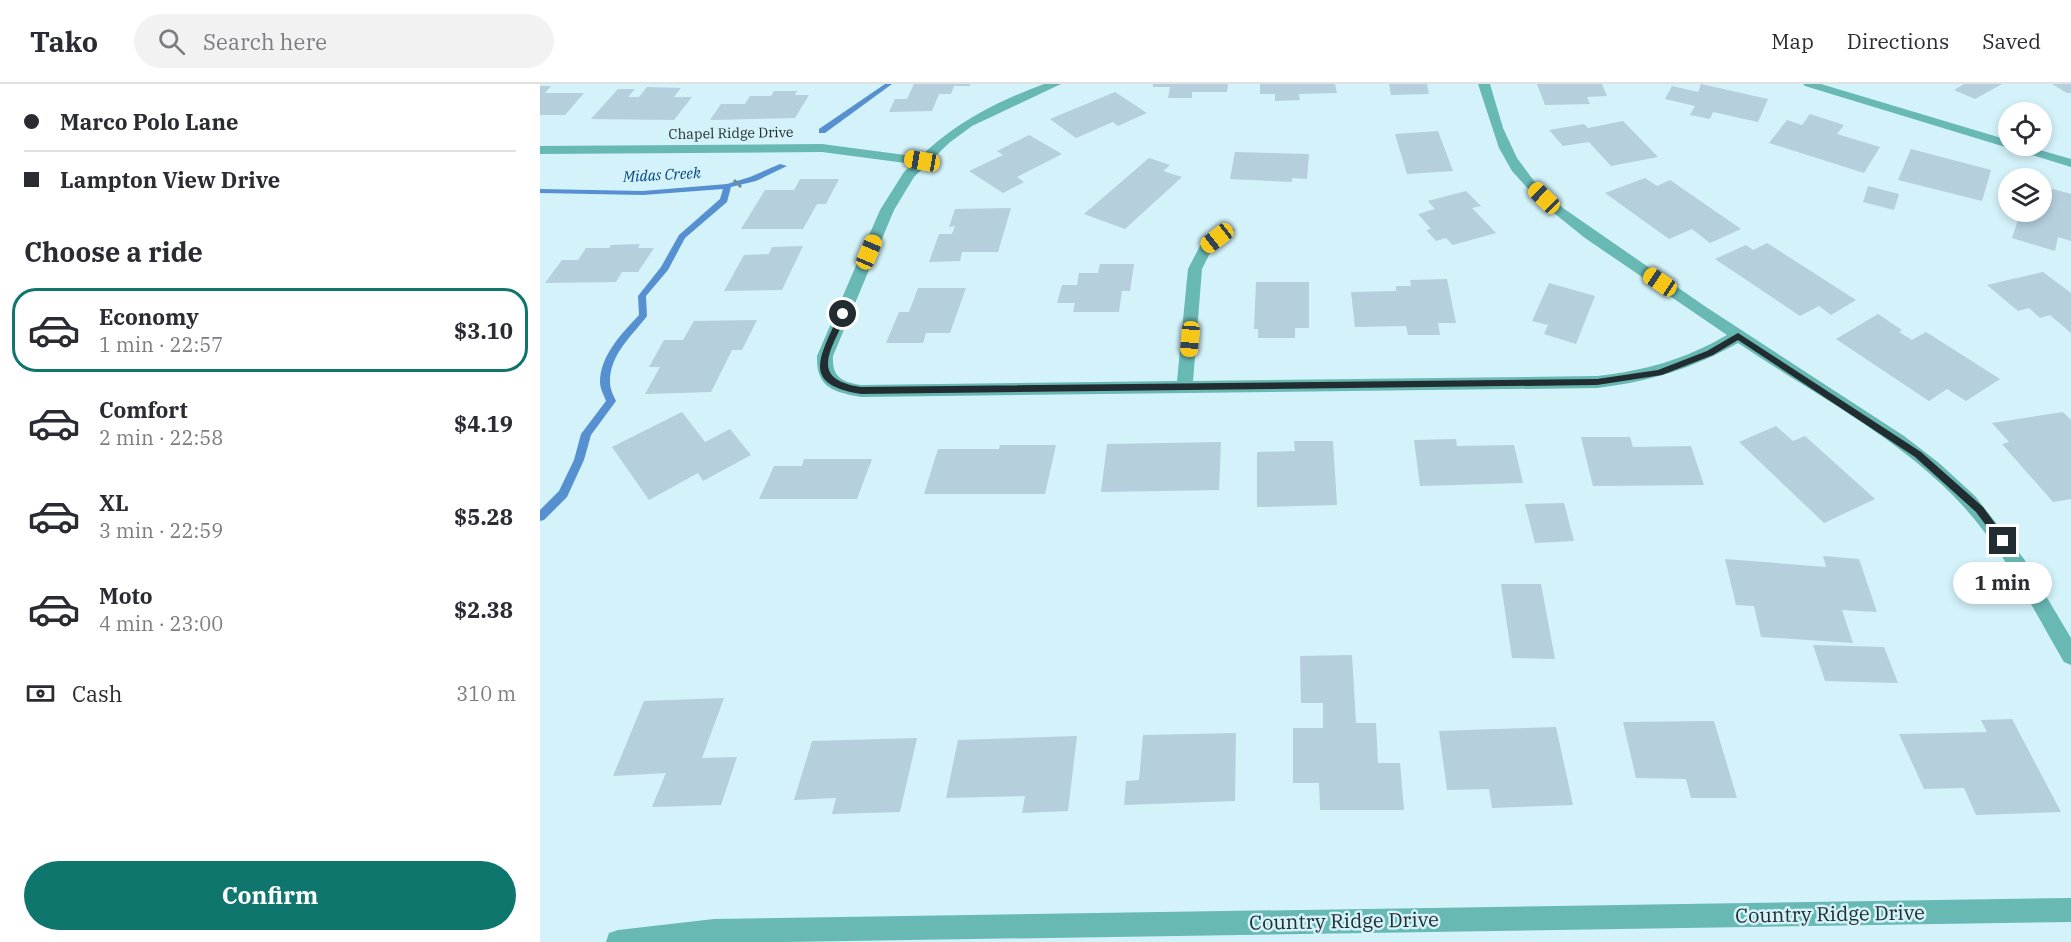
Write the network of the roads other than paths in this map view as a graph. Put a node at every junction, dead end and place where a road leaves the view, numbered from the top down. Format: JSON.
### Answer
{"nodes":[{"id":1,"x":1055,"y":84,"type":"edge"},
{"id":2,"x":1484,"y":84,"type":"edge"},
{"id":3,"x":1809,"y":84,"type":"edge"},
{"id":4,"x":1998,"y":141,"type":"edge"},
{"id":5,"x":540,"y":150,"type":"edge"},
{"id":6,"x":2048,"y":156,"type":"edge"},
{"id":7,"x":922,"y":161,"type":"junction"},
{"id":8,"x":2071,"y":163,"type":"edge"},
{"id":9,"x":1228,"y":230,"type":"dead end"},
{"id":10,"x":1738,"y":336,"type":"junction"},
{"id":11,"x":1185,"y":386,"type":"junction"},
{"id":12,"x":2071,"y":656,"type":"edge"},
{"id":13,"x":2071,"y":910,"type":"edge"},
{"id":14,"x":618,"y":942,"type":"edge"}],
"edges":[{"from":1,"to":7,"type":"street"},
{"from":2,"to":10,"type":"street"},
{"from":3,"to":4,"type":"street"},
{"from":5,"to":7,"type":"street","name":"Chapel Ridge Drive"},
{"from":6,"to":8,"type":"street"},
{"from":7,"to":11,"type":"street"},
{"from":9,"to":11,"type":"street"},
{"from":10,"to":11,"type":"street"},
{"from":10,"to":12,"type":"street"},
{"from":13,"to":14,"type":"street","name":"Country Ridge Drive"}]}
